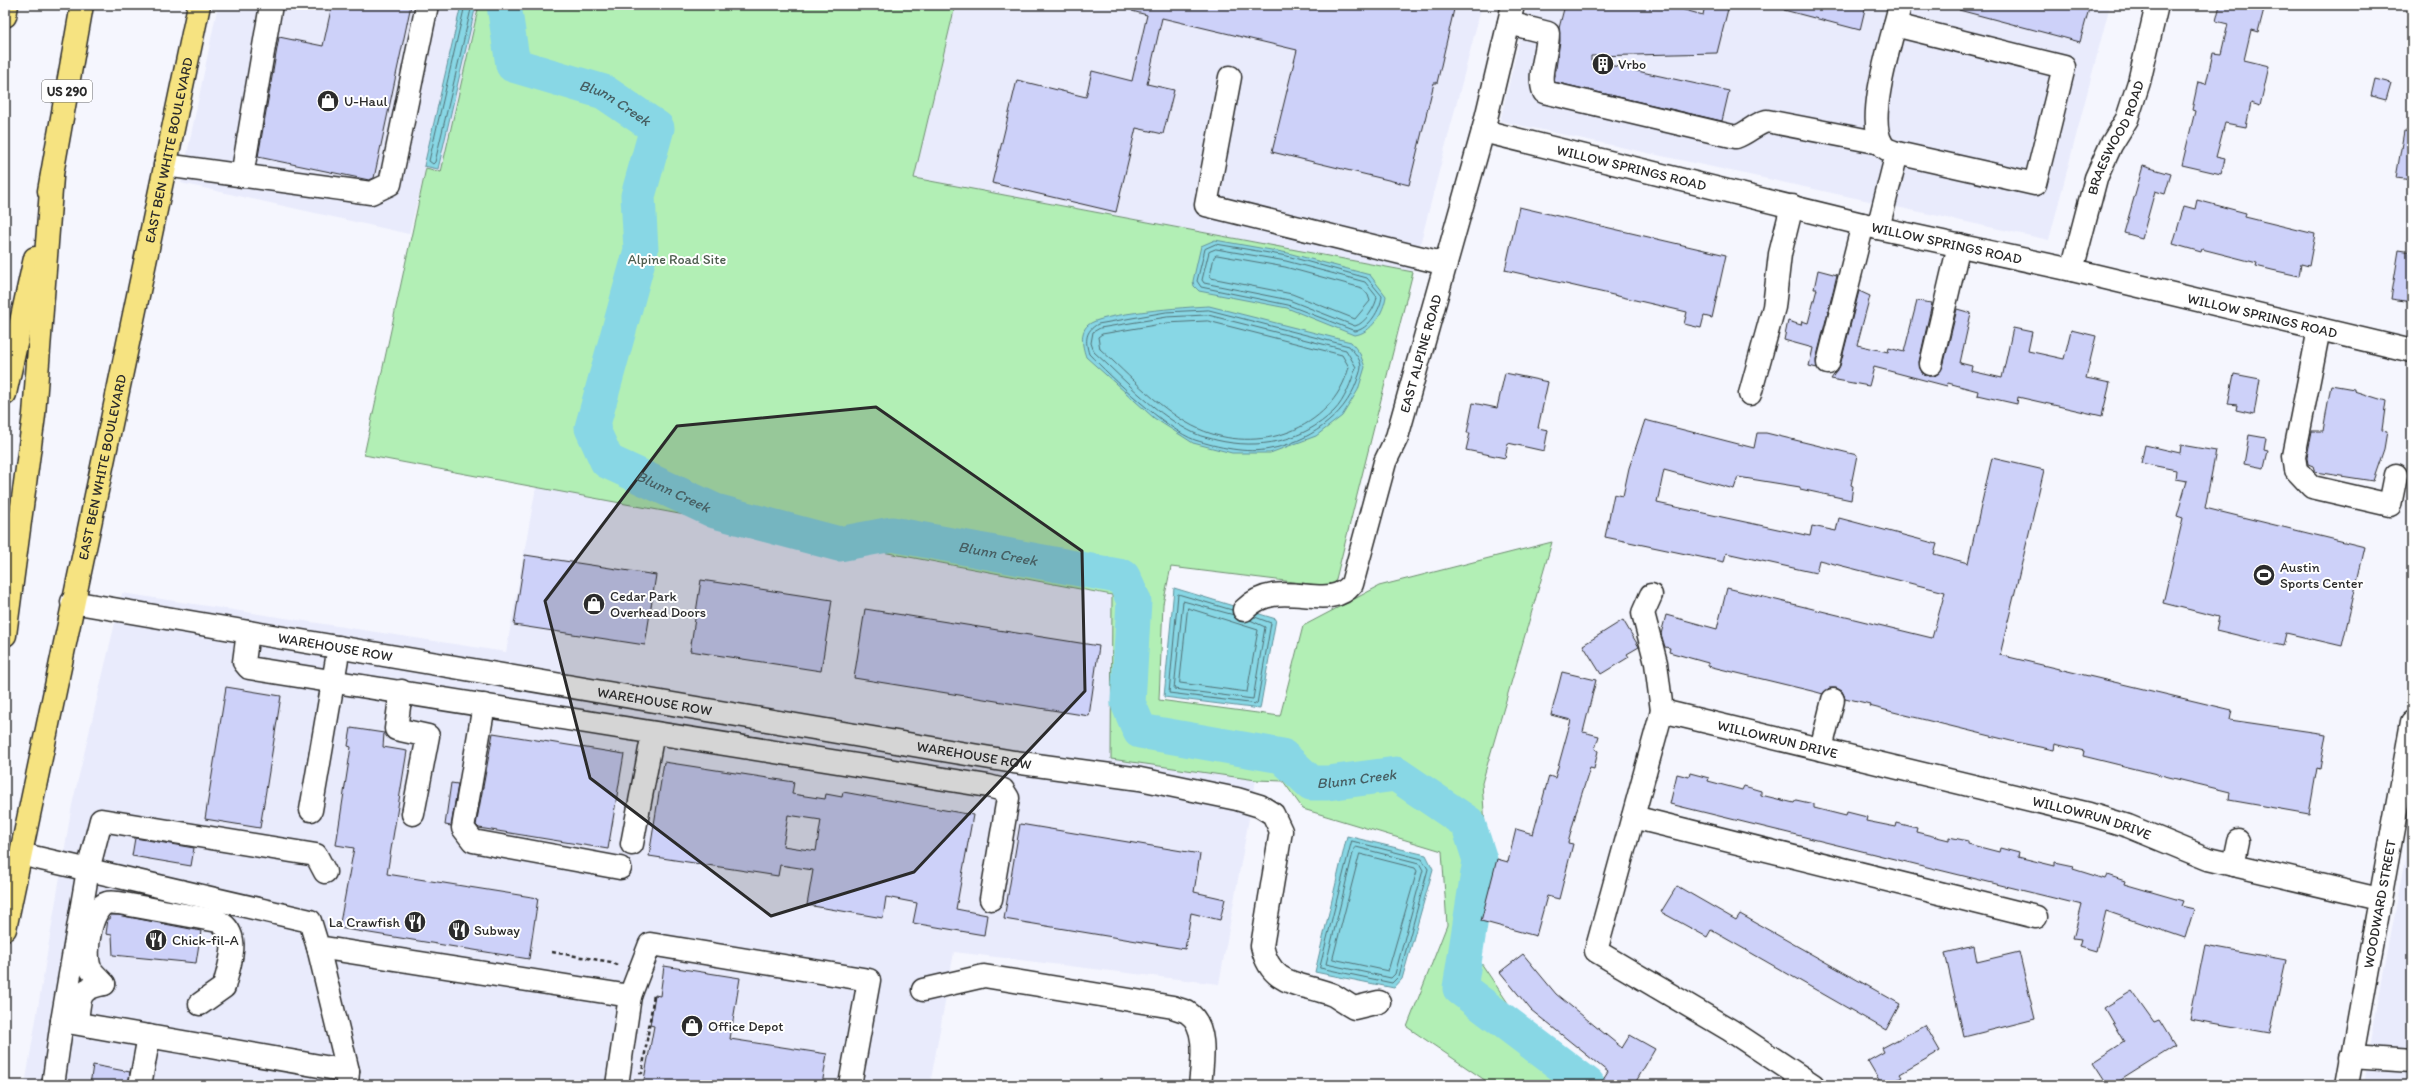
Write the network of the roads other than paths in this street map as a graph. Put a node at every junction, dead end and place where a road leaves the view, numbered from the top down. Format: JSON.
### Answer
{"nodes":[{"id":1,"x":7,"y":5,"type":"edge"},
{"id":2,"x":82,"y":5,"type":"edge"},
{"id":3,"x":199,"y":5,"type":"edge"},
{"id":4,"x":271,"y":5,"type":"edge"},
{"id":5,"x":427,"y":5,"type":"edge"},
{"id":6,"x":2157,"y":5,"type":"edge"},
{"id":7,"x":1511,"y":14,"type":"edge"},
{"id":8,"x":1898,"y":15,"type":"edge"},
{"id":9,"x":5,"y":16,"type":"edge"},
{"id":10,"x":1230,"y":77,"type":"dead end"},
{"id":11,"x":1483,"y":131,"type":"junction"},
{"id":12,"x":1889,"y":148,"type":"junction"},
{"id":13,"x":165,"y":165,"type":"junction"},
{"id":14,"x":242,"y":176,"type":"junction"},
{"id":15,"x":52,"y":177,"type":"junction"},
{"id":16,"x":1792,"y":206,"type":"junction"},
{"id":17,"x":1870,"y":226,"type":"junction"},
{"id":18,"x":1959,"y":246,"type":"junction"},
{"id":19,"x":1446,"y":264,"type":"junction"},
{"id":20,"x":2072,"y":270,"type":"junction"},
{"id":21,"x":2319,"y":329,"type":"junction"},
{"id":22,"x":2412,"y":351,"type":"edge"},
{"id":23,"x":1828,"y":363,"type":"dead end"},
{"id":24,"x":1931,"y":364,"type":"dead end"},
{"id":25,"x":5,"y":394,"type":"edge"},
{"id":26,"x":1750,"y":394,"type":"dead end"},
{"id":27,"x":2396,"y":475,"type":"dead end"},
{"id":28,"x":1651,"y":595,"type":"dead end"},
{"id":29,"x":72,"y":602,"type":"junction"},
{"id":30,"x":1244,"y":610,"type":"dead end"},
{"id":31,"x":248,"y":632,"type":"junction"},
{"id":32,"x":5,"y":635,"type":"edge"},
{"id":33,"x":339,"y":647,"type":"junction"},
{"id":34,"x":334,"y":680,"type":"junction"},
{"id":35,"x":401,"y":691,"type":"junction"},
{"id":36,"x":1833,"y":700,"type":"dead end"},
{"id":37,"x":484,"y":704,"type":"junction"},
{"id":38,"x":1662,"y":711,"type":"junction"},
{"id":39,"x":2412,"y":722,"type":"edge"},
{"id":40,"x":653,"y":733,"type":"junction"},
{"id":41,"x":1822,"y":749,"type":"junction"},
{"id":42,"x":311,"y":810,"type":"dead end"},
{"id":43,"x":413,"y":814,"type":"dead end"},
{"id":44,"x":1633,"y":816,"type":"junction"},
{"id":45,"x":2238,"y":841,"type":"dead end"},
{"id":46,"x":632,"y":844,"type":"dead end"},
{"id":47,"x":20,"y":854,"type":"junction"},
{"id":48,"x":2233,"y":865,"type":"junction"},
{"id":49,"x":620,"y":868,"type":"dead end"},
{"id":50,"x":88,"y":870,"type":"junction"},
{"id":51,"x":325,"y":872,"type":"dead end"},
{"id":52,"x":991,"y":899,"type":"dead end"},
{"id":53,"x":2379,"y":899,"type":"junction"},
{"id":54,"x":2036,"y":917,"type":"dead end"},
{"id":55,"x":5,"y":929,"type":"edge"},
{"id":56,"x":318,"y":947,"type":"junction"},
{"id":57,"x":923,"y":990,"type":"dead end"},
{"id":58,"x":630,"y":996,"type":"junction"},
{"id":59,"x":1379,"y":1002,"type":"dead end"},
{"id":60,"x":200,"y":1004,"type":"dead end"},
{"id":61,"x":70,"y":1022,"type":"junction"},
{"id":62,"x":149,"y":1036,"type":"junction"},
{"id":63,"x":2352,"y":1057,"type":"junction"},
{"id":64,"x":2412,"y":1061,"type":"edge"},
{"id":65,"x":348,"y":1078,"type":"edge"},
{"id":66,"x":53,"y":1085,"type":"edge"},
{"id":67,"x":140,"y":1085,"type":"edge"},
{"id":68,"x":618,"y":1085,"type":"edge"},
{"id":69,"x":850,"y":1085,"type":"edge"},
{"id":70,"x":1200,"y":1085,"type":"edge"},
{"id":71,"x":1814,"y":1085,"type":"edge"},
{"id":72,"x":2347,"y":1085,"type":"edge"}],
"edges":[{"from":1,"to":9,"type":"main road"},
{"from":2,"to":15,"type":"main road","number":"US 290"},
{"from":3,"to":13,"type":"main road","name":"EAST BEN WHITE BOULEVARD"},
{"from":4,"to":14,"type":"street"},
{"from":5,"to":14,"type":"street"},
{"from":6,"to":20,"type":"street","name":"BRAESWOOD ROAD"},
{"from":7,"to":11,"type":"street","name":"EAST ALPINE ROAD"},
{"from":7,"to":12,"type":"street"},
{"from":8,"to":12,"type":"street"},
{"from":8,"to":12,"type":"street"},
{"from":10,"to":19,"type":"street"},
{"from":11,"to":16,"type":"street","name":"WILLOW SPRINGS ROAD"},
{"from":11,"to":19,"type":"street","name":"EAST ALPINE ROAD"},
{"from":12,"to":17,"type":"street"},
{"from":13,"to":14,"type":"street"},
{"from":13,"to":29,"type":"main road","name":"EAST BEN WHITE BOULEVARD"},
{"from":15,"to":25,"type":"main road"},
{"from":15,"to":32,"type":"main road","number":"US 290"},
{"from":16,"to":17,"type":"street","name":"WILLOW SPRINGS ROAD"},
{"from":16,"to":26,"type":"street"},
{"from":17,"to":18,"type":"street","name":"WILLOW SPRINGS ROAD"},
{"from":17,"to":23,"type":"street"},
{"from":18,"to":20,"type":"street","name":"WILLOW SPRINGS ROAD"},
{"from":18,"to":24,"type":"street"},
{"from":19,"to":30,"type":"street","name":"EAST ALPINE ROAD"},
{"from":20,"to":21,"type":"street","name":"WILLOW SPRINGS ROAD"},
{"from":21,"to":22,"type":"street","name":"WILLOW SPRINGS ROAD"},
{"from":21,"to":27,"type":"street"},
{"from":28,"to":38,"type":"street"},
{"from":29,"to":31,"type":"street","name":"WAREHOUSE ROW"},
{"from":29,"to":47,"type":"main road","name":"EAST BEN WHITE BOULEVARD"},
{"from":31,"to":33,"type":"street","name":"WAREHOUSE ROW"},
{"from":31,"to":34,"type":"street"},
{"from":33,"to":34,"type":"street"},
{"from":33,"to":59,"type":"street","name":"WAREHOUSE ROW"},
{"from":34,"to":35,"type":"street"},
{"from":34,"to":42,"type":"street"},
{"from":35,"to":37,"type":"street"},
{"from":35,"to":43,"type":"street"},
{"from":36,"to":41,"type":"street"},
{"from":37,"to":40,"type":"street"},
{"from":37,"to":49,"type":"street"},
{"from":38,"to":41,"type":"street","name":"WILLOWRUN DRIVE"},
{"from":38,"to":44,"type":"street"},
{"from":39,"to":53,"type":"street","name":"WOODWARD STREET"},
{"from":40,"to":46,"type":"street"},
{"from":40,"to":52,"type":"street"},
{"from":41,"to":48,"type":"street","name":"WILLOWRUN DRIVE"},
{"from":44,"to":54,"type":"street"},
{"from":44,"to":71,"type":"street"},
{"from":45,"to":48,"type":"street"},
{"from":47,"to":50,"type":"street"},
{"from":47,"to":55,"type":"main road","name":"EAST BEN WHITE BOULEVARD"},
{"from":48,"to":53,"type":"street","name":"WILLOWRUN DRIVE"},
{"from":50,"to":51,"type":"street"},
{"from":50,"to":56,"type":"street"},
{"from":50,"to":61,"type":"street"},
{"from":53,"to":63,"type":"street","name":"WOODWARD STREET"},
{"from":56,"to":58,"type":"street"},
{"from":56,"to":65,"type":"street"},
{"from":57,"to":70,"type":"street"},
{"from":58,"to":68,"type":"street"},
{"from":58,"to":69,"type":"street"},
{"from":60,"to":61,"type":"street"},
{"from":61,"to":62,"type":"street"},
{"from":61,"to":66,"type":"street"},
{"from":62,"to":65,"type":"street"},
{"from":62,"to":67,"type":"street"},
{"from":63,"to":64,"type":"street"},
{"from":63,"to":72,"type":"street","name":"WOODWARD STREET"}]}
